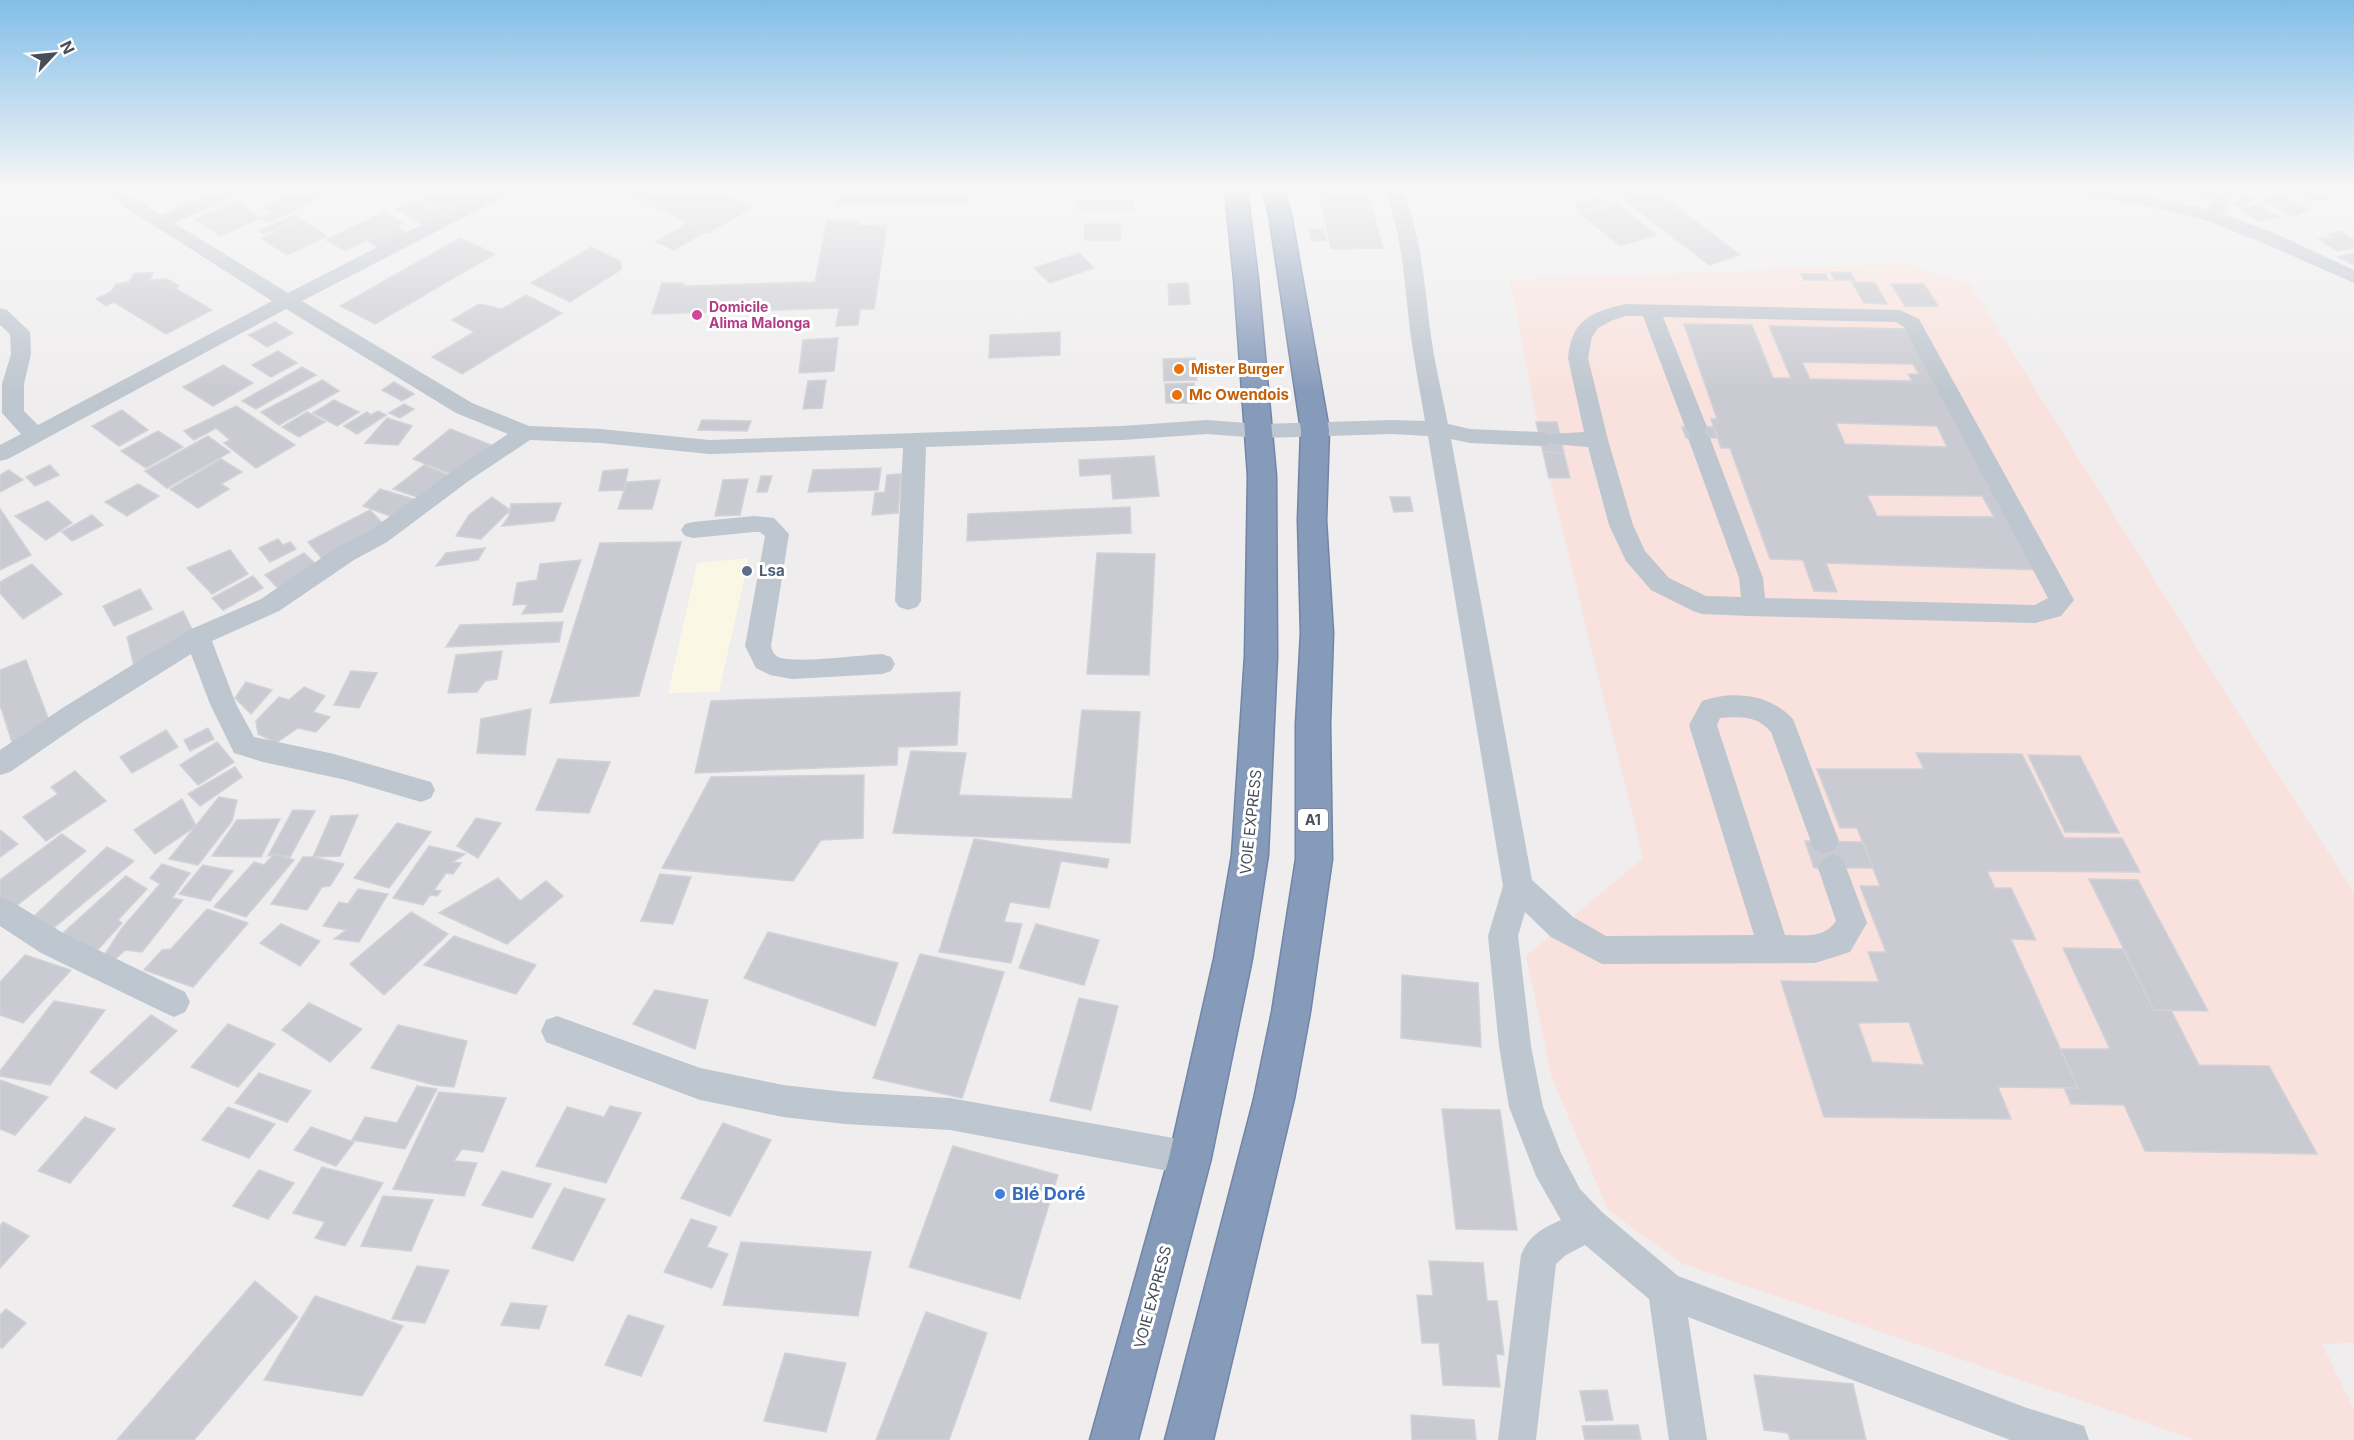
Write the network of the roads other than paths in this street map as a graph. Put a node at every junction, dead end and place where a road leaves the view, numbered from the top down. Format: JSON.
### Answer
{"nodes":[{"id":1,"x":215,"y":257,"type":"edge"},
{"id":2,"x":372,"y":257,"type":"edge"},
{"id":3,"x":1242,"y":257,"type":"edge"},
{"id":4,"x":1285,"y":257,"type":"edge"},
{"id":5,"x":1412,"y":257,"type":"edge"},
{"id":6,"x":2311,"y":257,"type":"edge"},
{"id":7,"x":2354,"y":277,"type":"edge"},
{"id":8,"x":285,"y":302,"type":"junction"},
{"id":9,"x":1651,"y":310,"type":"junction"},
{"id":10,"x":0,"y":314,"type":"edge"},
{"id":11,"x":1437,"y":429,"type":"junction"},
{"id":12,"x":1315,"y":430,"type":"junction"},
{"id":13,"x":1259,"y":431,"type":"junction"},
{"id":14,"x":526,"y":433,"type":"junction"},
{"id":15,"x":35,"y":435,"type":"junction"},
{"id":16,"x":915,"y":440,"type":"junction"},
{"id":17,"x":1597,"y":440,"type":"junction"},
{"id":18,"x":0,"y":454,"type":"edge"},
{"id":19,"x":693,"y":530,"type":"dead end"},
{"id":20,"x":908,"y":601,"type":"dead end"},
{"id":21,"x":1749,"y":607,"type":"junction"},
{"id":22,"x":198,"y":637,"type":"junction"},
{"id":23,"x":882,"y":663,"type":"dead end"},
{"id":24,"x":0,"y":764,"type":"edge"},
{"id":25,"x":421,"y":790,"type":"dead end"},
{"id":26,"x":1518,"y":886,"type":"junction"},
{"id":27,"x":0,"y":910,"type":"edge"},
{"id":28,"x":1774,"y":949,"type":"junction"},
{"id":29,"x":174,"y":1002,"type":"dead end"},
{"id":30,"x":557,"y":1030,"type":"dead end"},
{"id":31,"x":1190,"y":1158,"type":"junction"},
{"id":32,"x":1589,"y":1225,"type":"junction"},
{"id":33,"x":1666,"y":1290,"type":"junction"},
{"id":34,"x":1114,"y":1440,"type":"edge"},
{"id":35,"x":1189,"y":1440,"type":"edge"},
{"id":36,"x":1517,"y":1440,"type":"edge"},
{"id":37,"x":1688,"y":1440,"type":"edge"},
{"id":38,"x":2070,"y":1440,"type":"edge"}],
"edges":[{"from":1,"to":8,"type":"street"},
{"from":2,"to":8,"type":"street"},
{"from":3,"to":13,"type":"highway","name":"VOIE EXPRESS"},
{"from":4,"to":12,"type":"highway","number":"A1"},
{"from":5,"to":11,"type":"street"},
{"from":6,"to":7,"type":"street"},
{"from":8,"to":14,"type":"street"},
{"from":8,"to":15,"type":"street"},
{"from":9,"to":17,"type":"street"},
{"from":9,"to":21,"type":"street"},
{"from":9,"to":21,"type":"street"},
{"from":10,"to":15,"type":"street"},
{"from":11,"to":12,"type":"street"},
{"from":11,"to":17,"type":"street"},
{"from":11,"to":26,"type":"street"},
{"from":12,"to":13,"type":"street"},
{"from":12,"to":35,"type":"highway","number":"A1"},
{"from":13,"to":16,"type":"street"},
{"from":13,"to":31,"type":"highway","name":"VOIE EXPRESS"},
{"from":14,"to":16,"type":"street"},
{"from":14,"to":22,"type":"street"},
{"from":15,"to":18,"type":"street"},
{"from":16,"to":20,"type":"street"},
{"from":17,"to":21,"type":"street"},
{"from":19,"to":23,"type":"street"},
{"from":22,"to":24,"type":"street"},
{"from":22,"to":25,"type":"street"},
{"from":26,"to":28,"type":"street"},
{"from":26,"to":32,"type":"street"},
{"from":27,"to":29,"type":"street"},
{"from":28,"to":28,"type":"street"},
{"from":30,"to":31,"type":"street"},
{"from":31,"to":34,"type":"highway","name":"VOIE EXPRESS"},
{"from":32,"to":33,"type":"street"},
{"from":32,"to":36,"type":"street"},
{"from":33,"to":37,"type":"street"},
{"from":33,"to":38,"type":"street"}]}
